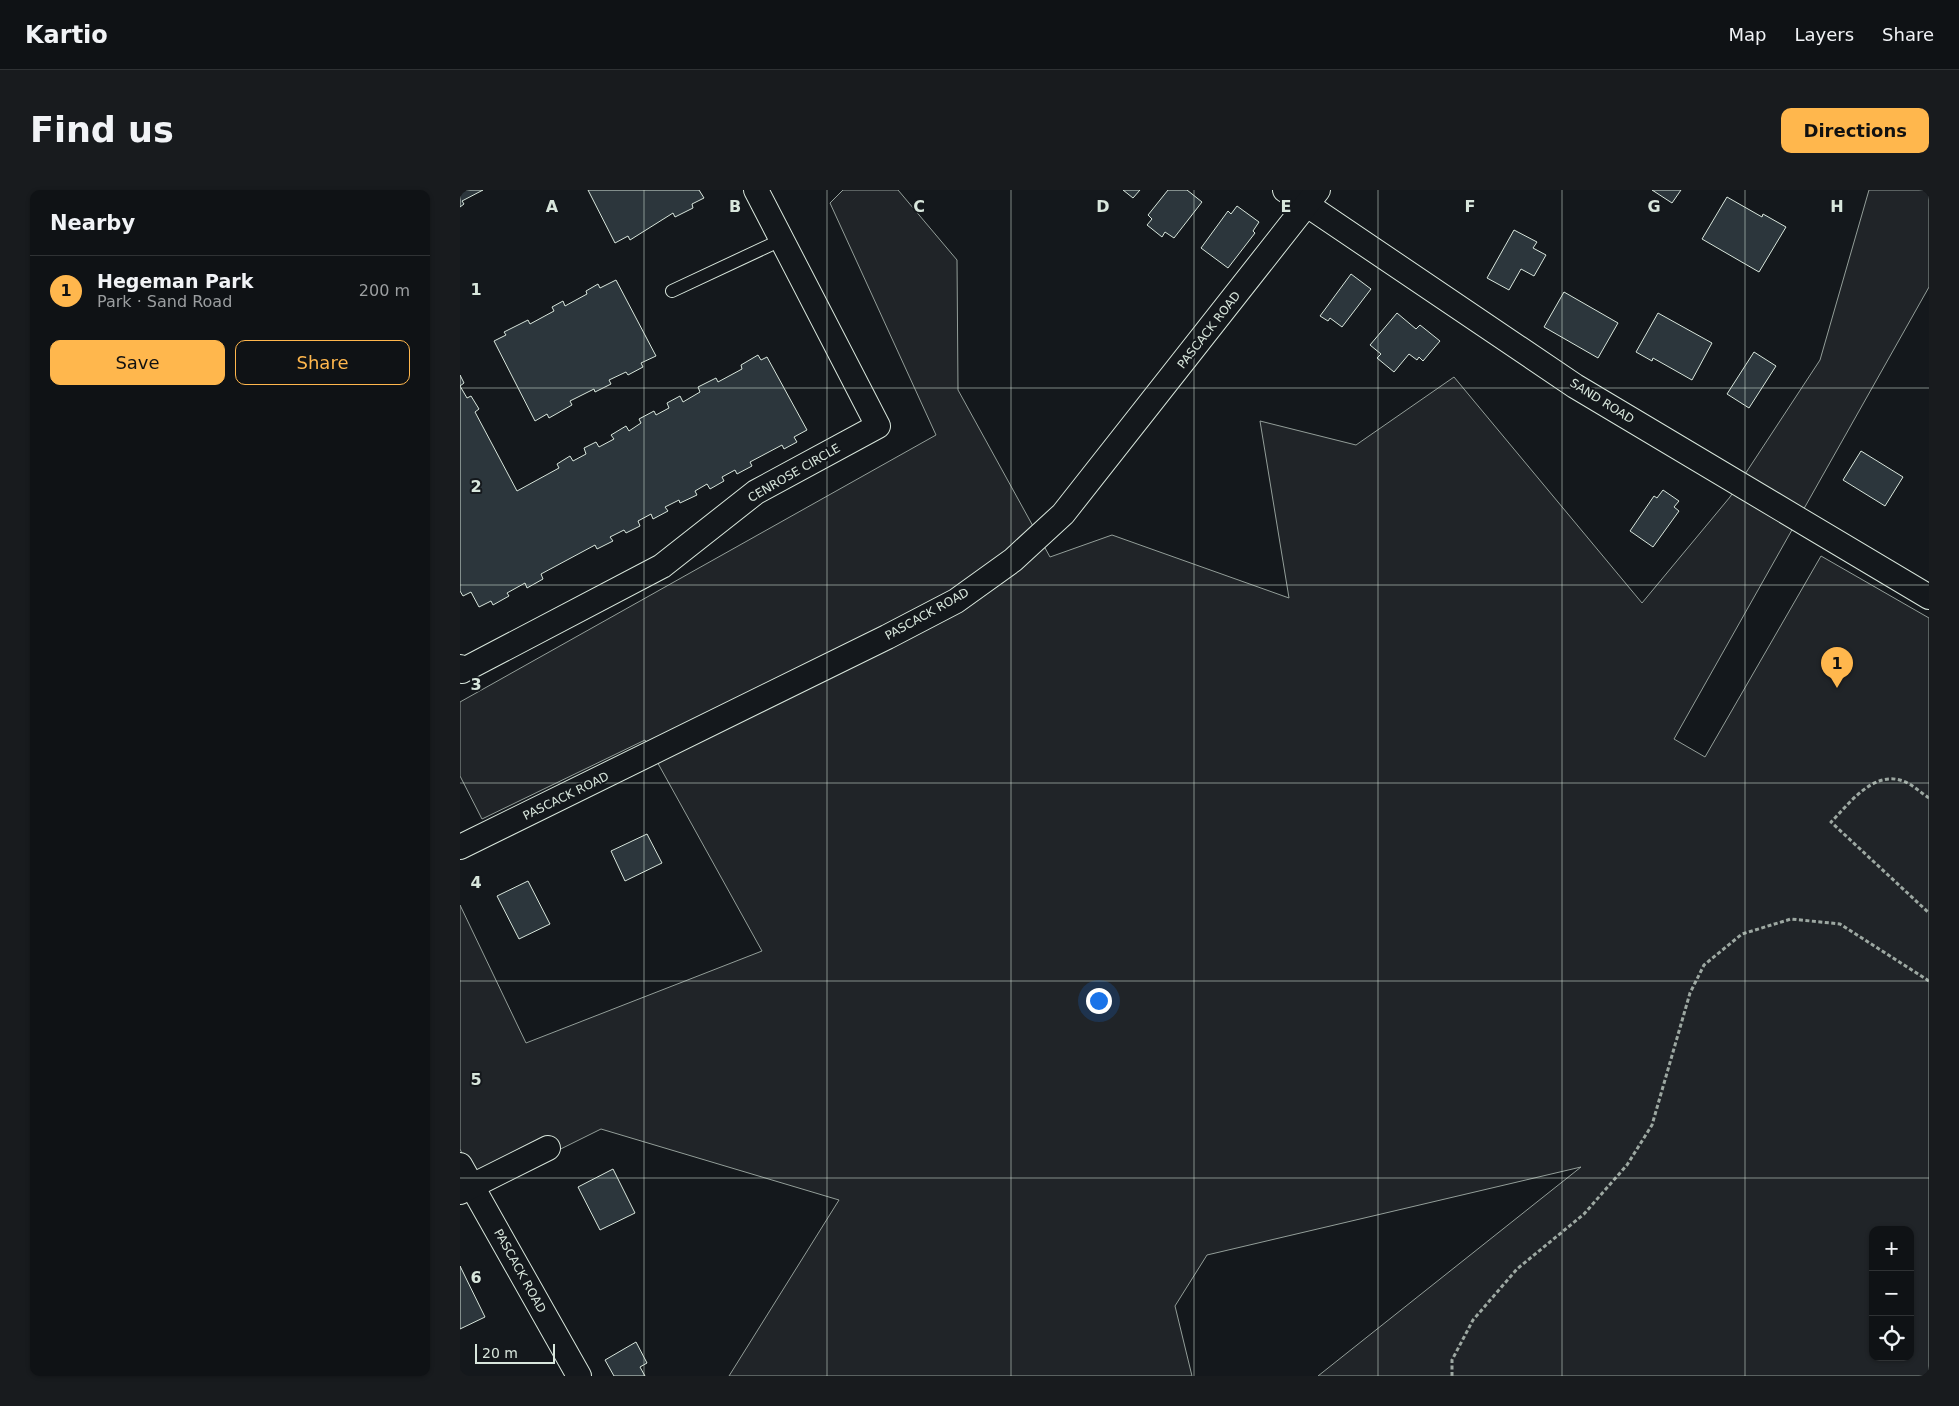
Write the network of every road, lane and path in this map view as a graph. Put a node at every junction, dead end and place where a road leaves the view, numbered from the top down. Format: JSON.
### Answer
{"nodes":[{"id":1,"x":756,"y":190,"type":"edge"},
{"id":2,"x":1285,"y":190,"type":"edge"},
{"id":3,"x":1313,"y":198,"type":"edge"},
{"id":4,"x":781,"y":240,"type":"junction"},
{"id":5,"x":672,"y":291,"type":"dead end"},
{"id":6,"x":1929,"y":596,"type":"edge"},
{"id":7,"x":460,"y":667,"type":"edge"},
{"id":8,"x":1929,"y":798,"type":"edge"},
{"id":9,"x":460,"y":847,"type":"edge"},
{"id":10,"x":1929,"y":913,"type":"edge"},
{"id":11,"x":1929,"y":981,"type":"edge"},
{"id":12,"x":548,"y":1148,"type":"dead end"},
{"id":13,"x":460,"y":1165,"type":"edge"},
{"id":14,"x":466,"y":1189,"type":"edge"},
{"id":15,"x":579,"y":1376,"type":"edge"},
{"id":16,"x":1452,"y":1376,"type":"edge"}],
"edges":[{"from":1,"to":4,"type":"street","name":"CENROSE CIRCLE"},
{"from":2,"to":3,"type":"street","name":"SAND ROAD"},
{"from":3,"to":6,"type":"street","name":"SAND ROAD"},
{"from":3,"to":9,"type":"street","name":"PASCACK ROAD"},
{"from":4,"to":5,"type":"lane"},
{"from":4,"to":7,"type":"street","name":"CENROSE CIRCLE"},
{"from":8,"to":10,"type":"path"},
{"from":11,"to":16,"type":"path"},
{"from":12,"to":14,"type":"street"},
{"from":13,"to":14,"type":"street","name":"PASCACK ROAD"},
{"from":14,"to":15,"type":"street","name":"PASCACK ROAD"}]}
